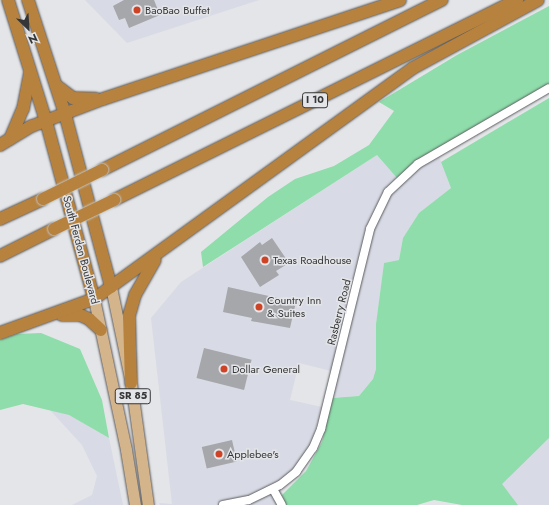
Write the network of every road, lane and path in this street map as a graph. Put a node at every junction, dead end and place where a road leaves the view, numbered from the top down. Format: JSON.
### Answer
{"nodes":[{"id":1,"x":8,"y":0,"type":"edge"},
{"id":2,"x":28,"y":0,"type":"edge"},
{"id":3,"x":400,"y":0,"type":"edge"},
{"id":4,"x":442,"y":0,"type":"edge"},
{"id":5,"x":517,"y":0,"type":"edge"},
{"id":6,"x":538,"y":0,"type":"edge"},
{"id":7,"x":30,"y":67,"type":"junction"},
{"id":8,"x":57,"y":86,"type":"junction"},
{"id":9,"x":549,"y":88,"type":"edge"},
{"id":10,"x":103,"y":99,"type":"junction"},
{"id":11,"x":65,"y":114,"type":"junction"},
{"id":12,"x":46,"y":121,"type":"junction"},
{"id":13,"x":5,"y":142,"type":"edge"},
{"id":14,"x":0,"y":220,"type":"edge"},
{"id":15,"x":0,"y":256,"type":"edge"},
{"id":16,"x":158,"y":256,"type":"junction"},
{"id":17,"x":111,"y":287,"type":"junction"},
{"id":18,"x":94,"y":300,"type":"junction"},
{"id":19,"x":47,"y":317,"type":"junction"},
{"id":20,"x":101,"y":330,"type":"junction"},
{"id":21,"x":0,"y":333,"type":"edge"},
{"id":22,"x":131,"y":383,"type":"junction"},
{"id":23,"x":273,"y":489,"type":"junction"},
{"id":24,"x":135,"y":505,"type":"edge"},
{"id":25,"x":148,"y":505,"type":"edge"},
{"id":26,"x":223,"y":505,"type":"edge"},
{"id":27,"x":282,"y":505,"type":"edge"}],
"edges":[{"from":1,"to":7,"type":"highway","name":"South Ferdon Boulevard","number":"SR 85"},
{"from":2,"to":8,"type":"highway","name":"South Ferdon Boulevard","number":"SR 85"},
{"from":3,"to":10,"type":"highway"},
{"from":4,"to":14,"type":"highway","bridge":true},
{"from":5,"to":15,"type":"highway","number":"I 10","bridge":true},
{"from":6,"to":16,"type":"highway"},
{"from":7,"to":12,"type":"highway","name":"South Ferdon Boulevard","number":"SR 85"},
{"from":7,"to":13,"type":"highway"},
{"from":8,"to":10,"type":"highway"},
{"from":8,"to":11,"type":"highway","name":"South Ferdon Boulevard","number":"SR 85"},
{"from":9,"to":23,"type":"street","name":"Rasberry Road"},
{"from":10,"to":11,"type":"highway"},
{"from":11,"to":12,"type":"highway"},
{"from":11,"to":17,"type":"highway","name":"South Ferdon Boulevard","number":"SR 85"},
{"from":12,"to":13,"type":"highway"},
{"from":12,"to":18,"type":"highway","name":"South Ferdon Boulevard","number":"SR 85"},
{"from":16,"to":17,"type":"highway"},
{"from":16,"to":22,"type":"highway"},
{"from":17,"to":18,"type":"highway"},
{"from":17,"to":22,"type":"main road","name":"South Ferdon Boulevard","number":"SR 85"},
{"from":18,"to":19,"type":"highway"},
{"from":18,"to":20,"type":"main road","name":"South Ferdon Boulevard","number":"SR 85"},
{"from":19,"to":20,"type":"highway"},
{"from":19,"to":21,"type":"highway"},
{"from":20,"to":24,"type":"main road","name":"South Ferdon Boulevard","number":"SR 85"},
{"from":22,"to":25,"type":"main road","name":"South Ferdon Boulevard","number":"SR 85"},
{"from":23,"to":26,"type":"street","name":"Rasberry Road"},
{"from":23,"to":27,"type":"street"}]}
